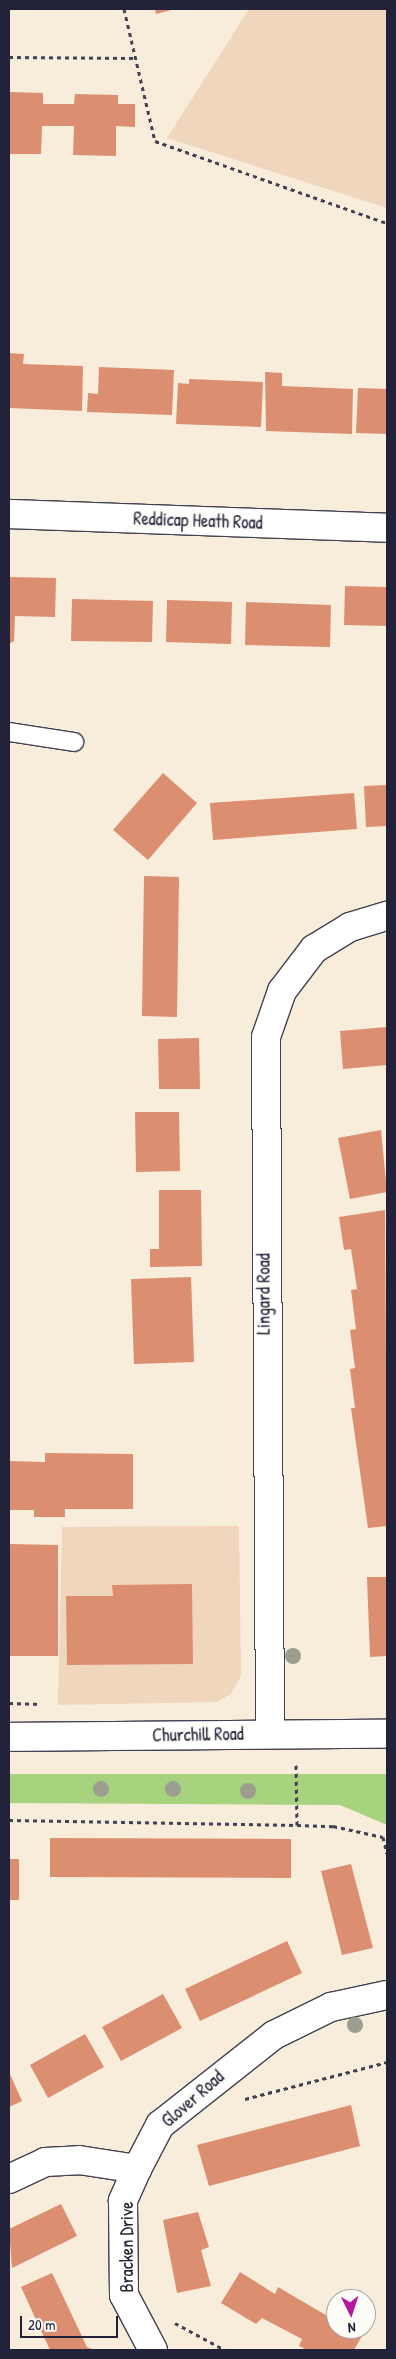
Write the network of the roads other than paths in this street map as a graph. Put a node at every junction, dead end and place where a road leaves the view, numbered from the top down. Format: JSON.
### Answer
{"nodes":[{"id":1,"x":9,"y":514,"type":"edge"},
{"id":2,"x":387,"y":528,"type":"edge"},
{"id":3,"x":9,"y":732,"type":"edge"},
{"id":4,"x":74,"y":742,"type":"dead end"},
{"id":5,"x":387,"y":916,"type":"edge"},
{"id":6,"x":283,"y":1734,"type":"junction"},
{"id":7,"x":387,"y":1734,"type":"edge"},
{"id":8,"x":9,"y":1737,"type":"edge"},
{"id":9,"x":387,"y":1994,"type":"edge"},
{"id":10,"x":137,"y":2169,"type":"junction"},
{"id":11,"x":9,"y":2179,"type":"edge"},
{"id":12,"x":153,"y":2350,"type":"edge"}],
"edges":[{"from":1,"to":2,"type":"street","name":"Reddicap Heath Road"},
{"from":3,"to":4,"type":"lane"},
{"from":5,"to":6,"type":"street","name":"Lingard Road"},
{"from":6,"to":7,"type":"street","name":"Churchill Road"},
{"from":6,"to":8,"type":"street","name":"Churchill Road"},
{"from":9,"to":10,"type":"street","name":"Glover Road"},
{"from":10,"to":11,"type":"street"},
{"from":10,"to":12,"type":"street","name":"Bracken Drive"}]}
